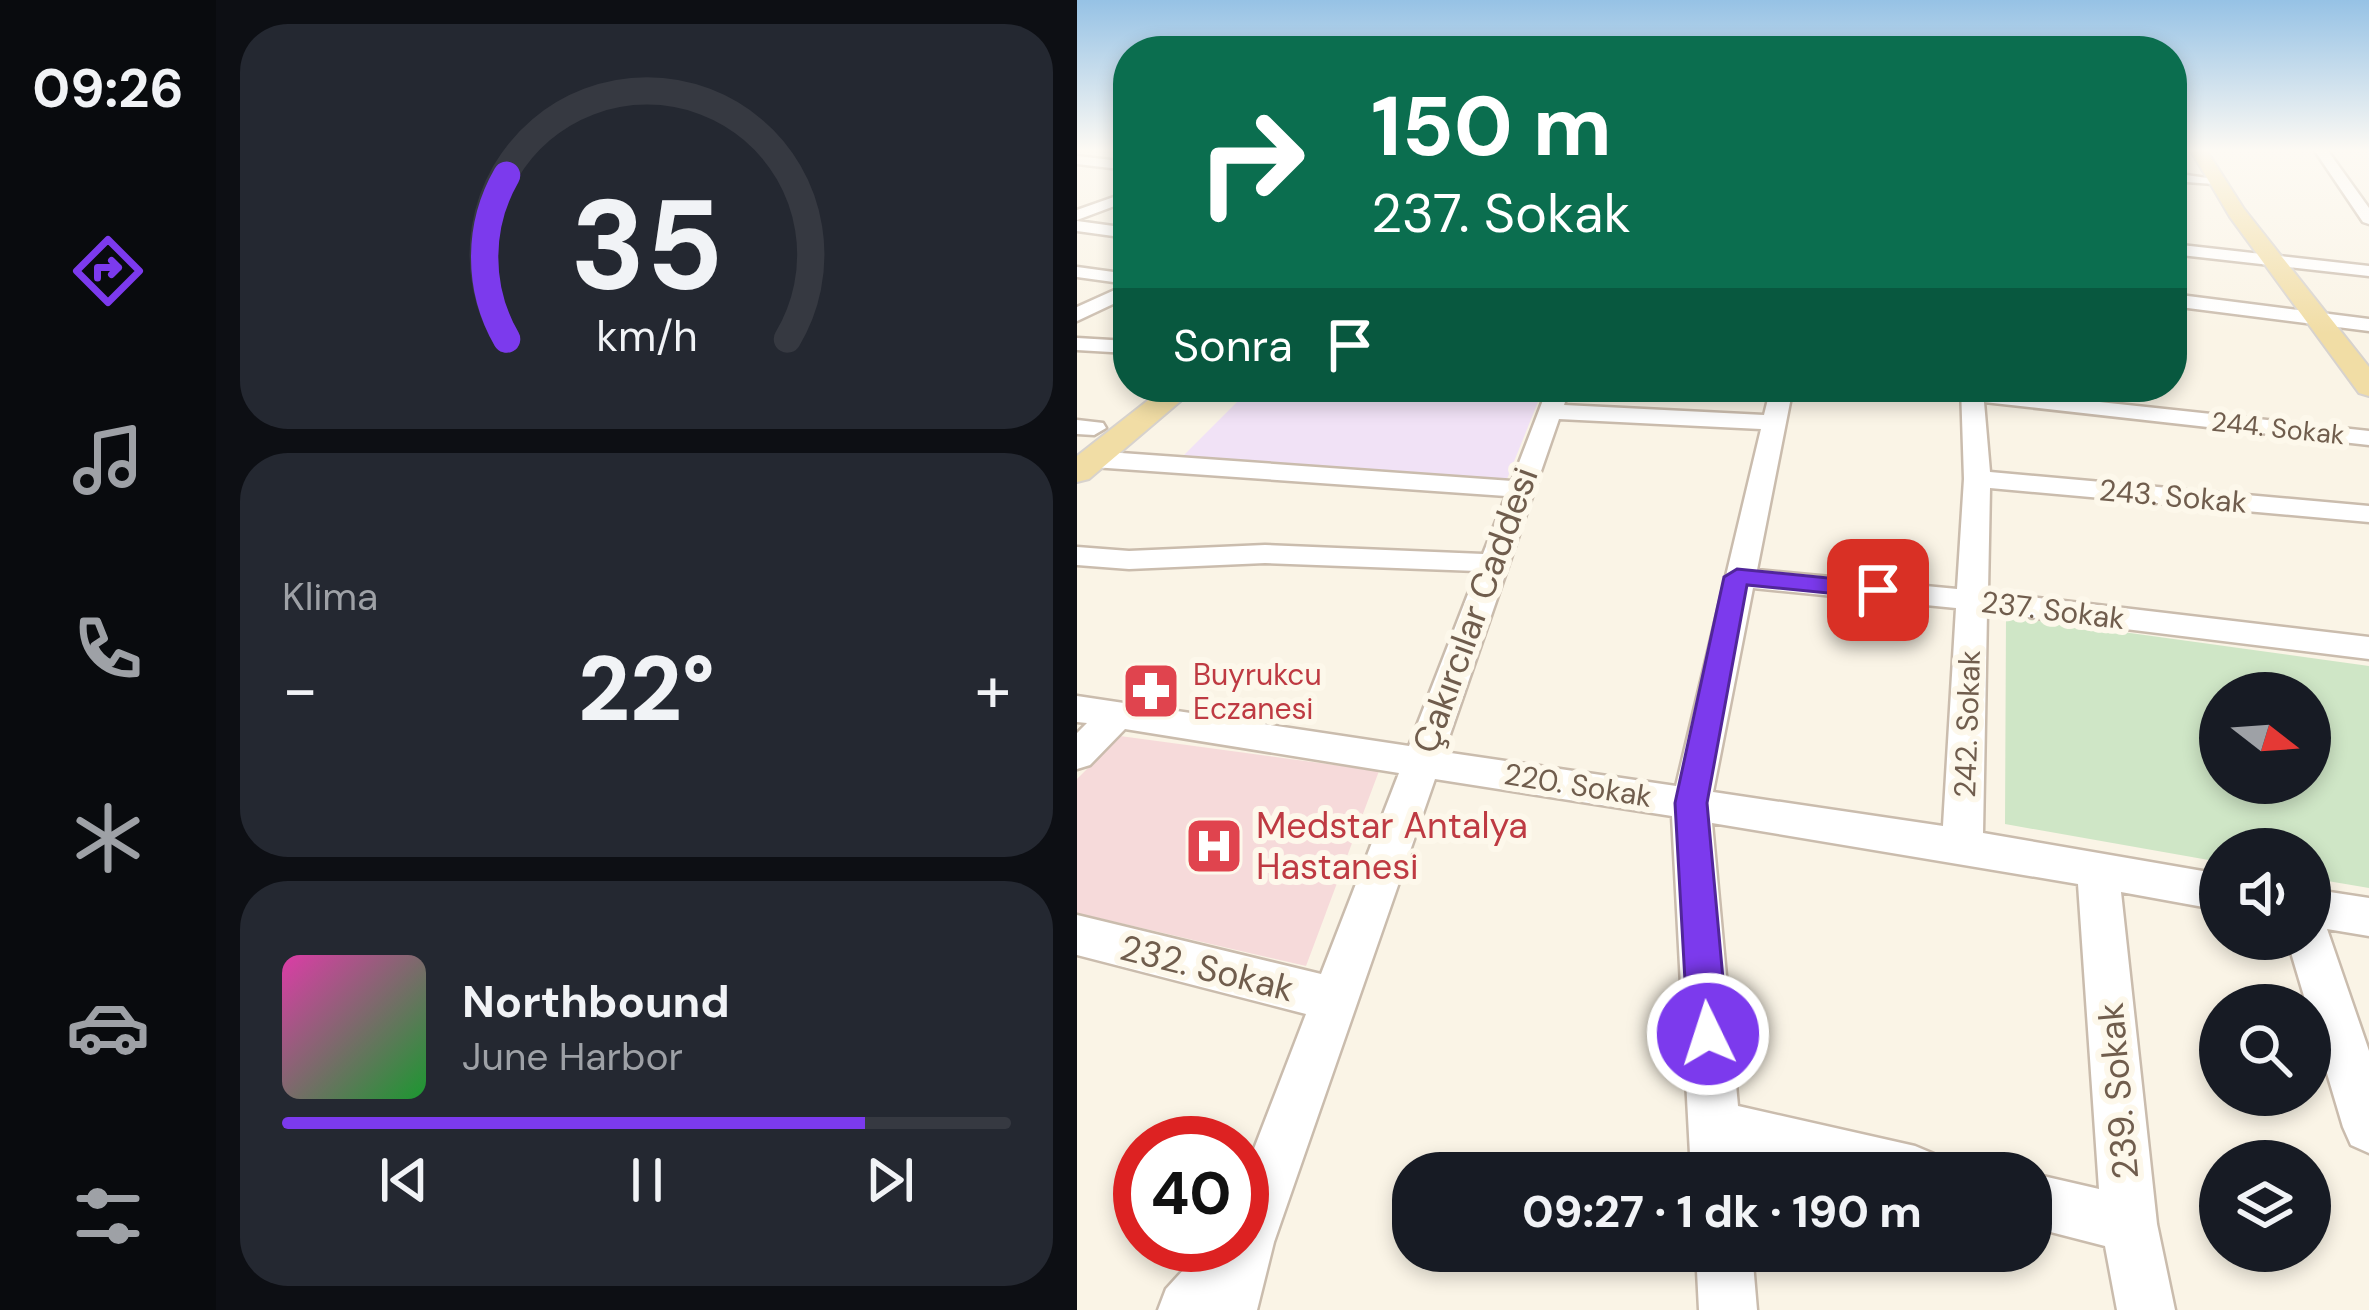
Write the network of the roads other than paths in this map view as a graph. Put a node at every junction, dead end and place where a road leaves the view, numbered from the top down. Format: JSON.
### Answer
{"nodes":[{"id":1,"x":2239,"y":212,"type":"edge"},
{"id":2,"x":1077,"y":226,"type":"edge"},
{"id":3,"x":1113,"y":231,"type":"edge"},
{"id":4,"x":2187,"y":251,"type":"edge"},
{"id":5,"x":2276,"y":262,"type":"junction"},
{"id":6,"x":2369,"y":271,"type":"edge"},
{"id":7,"x":1077,"y":272,"type":"edge"},
{"id":8,"x":1113,"y":277,"type":"edge"},
{"id":9,"x":1113,"y":297,"type":"edge"},
{"id":10,"x":2187,"y":302,"type":"edge"},
{"id":11,"x":1077,"y":315,"type":"edge"},
{"id":12,"x":2324,"y":319,"type":"junction"},
{"id":13,"x":2369,"y":325,"type":"edge"},
{"id":14,"x":1077,"y":344,"type":"edge"},
{"id":15,"x":1113,"y":346,"type":"edge"},
{"id":16,"x":2369,"y":387,"type":"edge"},
{"id":17,"x":1132,"y":402,"type":"edge"},
{"id":18,"x":1157,"y":402,"type":"edge"},
{"id":19,"x":1553,"y":402,"type":"edge"},
{"id":20,"x":1666,"y":402,"type":"edge"},
{"id":21,"x":1973,"y":402,"type":"edge"},
{"id":22,"x":2060,"y":402,"type":"edge"},
{"id":23,"x":2154,"y":402,"type":"edge"},
{"id":24,"x":1777,"y":405,"type":"edge"},
{"id":25,"x":2155,"y":414,"type":"junction"},
{"id":26,"x":2369,"y":438,"type":"edge"},
{"id":27,"x":1084,"y":445,"type":"edge"},
{"id":28,"x":1977,"y":479,"type":"junction"},
{"id":29,"x":1518,"y":489,"type":"junction"},
{"id":30,"x":2369,"y":514,"type":"edge"},
{"id":31,"x":1077,"y":556,"type":"edge"},
{"id":32,"x":1491,"y":563,"type":"junction"},
{"id":33,"x":1737,"y":577,"type":"junction"},
{"id":34,"x":1972,"y":599,"type":"junction"},
{"id":35,"x":2369,"y":648,"type":"edge"},
{"id":36,"x":1077,"y":709,"type":"edge"},
{"id":37,"x":1118,"y":714,"type":"junction"},
{"id":38,"x":1077,"y":755,"type":"edge"},
{"id":39,"x":1420,"y":760,"type":"junction"},
{"id":40,"x":1691,"y":803,"type":"junction"},
{"id":41,"x":1962,"y":846,"type":"junction"},
{"id":42,"x":2098,"y":870,"type":"junction"},
{"id":43,"x":2199,"y":888,"type":"edge"},
{"id":44,"x":2331,"y":911,"type":"edge"},
{"id":45,"x":2369,"y":917,"type":"edge"},
{"id":46,"x":1077,"y":935,"type":"edge"},
{"id":47,"x":2316,"y":960,"type":"edge"},
{"id":48,"x":1336,"y":1000,"type":"junction"},
{"id":49,"x":2369,"y":1127,"type":"edge"},
{"id":50,"x":1717,"y":1149,"type":"edge"},
{"id":51,"x":1269,"y":1182,"type":"edge"},
{"id":52,"x":2052,"y":1205,"type":"edge"},
{"id":53,"x":2129,"y":1224,"type":"junction"},
{"id":54,"x":1221,"y":1272,"type":"edge"},
{"id":55,"x":1239,"y":1272,"type":"edge"},
{"id":56,"x":1726,"y":1272,"type":"edge"},
{"id":57,"x":1187,"y":1310,"type":"edge"},
{"id":58,"x":1229,"y":1310,"type":"edge"},
{"id":59,"x":1729,"y":1310,"type":"edge"},
{"id":60,"x":2146,"y":1310,"type":"edge"}],
"edges":[{"from":1,"to":5,"type":"main road"},
{"from":2,"to":3,"type":"street"},
{"from":4,"to":5,"type":"street"},
{"from":5,"to":6,"type":"street"},
{"from":5,"to":12,"type":"main road"},
{"from":7,"to":8,"type":"street"},
{"from":9,"to":11,"type":"street"},
{"from":10,"to":12,"type":"street"},
{"from":12,"to":13,"type":"street"},
{"from":12,"to":16,"type":"main road"},
{"from":14,"to":15,"type":"street"},
{"from":17,"to":27,"type":"main road"},
{"from":18,"to":27,"type":"main road"},
{"from":19,"to":29,"type":"street","name":"Çakırcılar Caddesi"},
{"from":20,"to":24,"type":"street"},
{"from":21,"to":28,"type":"street","name":"242. Sokak"},
{"from":22,"to":25,"type":"street","name":"244. Sokak"},
{"from":23,"to":25,"type":"street"},
{"from":24,"to":33,"type":"street"},
{"from":25,"to":26,"type":"street","name":"244. Sokak"},
{"from":27,"to":29,"type":"street"},
{"from":28,"to":30,"type":"street","name":"243. Sokak"},
{"from":28,"to":34,"type":"street","name":"242. Sokak"},
{"from":29,"to":32,"type":"street","name":"Çakırcılar Caddesi"},
{"from":31,"to":32,"type":"street"},
{"from":32,"to":39,"type":"street","name":"Çakırcılar Caddesi"},
{"from":33,"to":34,"type":"street","name":"237. Sokak"},
{"from":33,"to":40,"type":"street"},
{"from":34,"to":35,"type":"street","name":"237. Sokak"},
{"from":34,"to":41,"type":"street","name":"242. Sokak"},
{"from":36,"to":37,"type":"street","name":"220. Sokak"},
{"from":37,"to":38,"type":"street"},
{"from":37,"to":39,"type":"street","name":"220. Sokak"},
{"from":39,"to":40,"type":"street","name":"220. Sokak"},
{"from":39,"to":48,"type":"street","name":"Çakırcılar Caddesi"},
{"from":40,"to":41,"type":"street","name":"220. Sokak"},
{"from":40,"to":50,"type":"street"},
{"from":41,"to":42,"type":"street","name":"220. Sokak"},
{"from":42,"to":43,"type":"street","name":"220. Sokak"},
{"from":42,"to":53,"type":"street","name":"239. Sokak"},
{"from":44,"to":45,"type":"street"},
{"from":46,"to":48,"type":"street","name":"232. Sokak"},
{"from":47,"to":49,"type":"street"},
{"from":48,"to":51,"type":"street","name":"Çakırcılar Caddesi"},
{"from":52,"to":53,"type":"street"},
{"from":53,"to":60,"type":"street","name":"239. Sokak"},
{"from":54,"to":57,"type":"street"},
{"from":55,"to":58,"type":"street","name":"Çakırcılar Caddesi"},
{"from":56,"to":59,"type":"street"}]}
